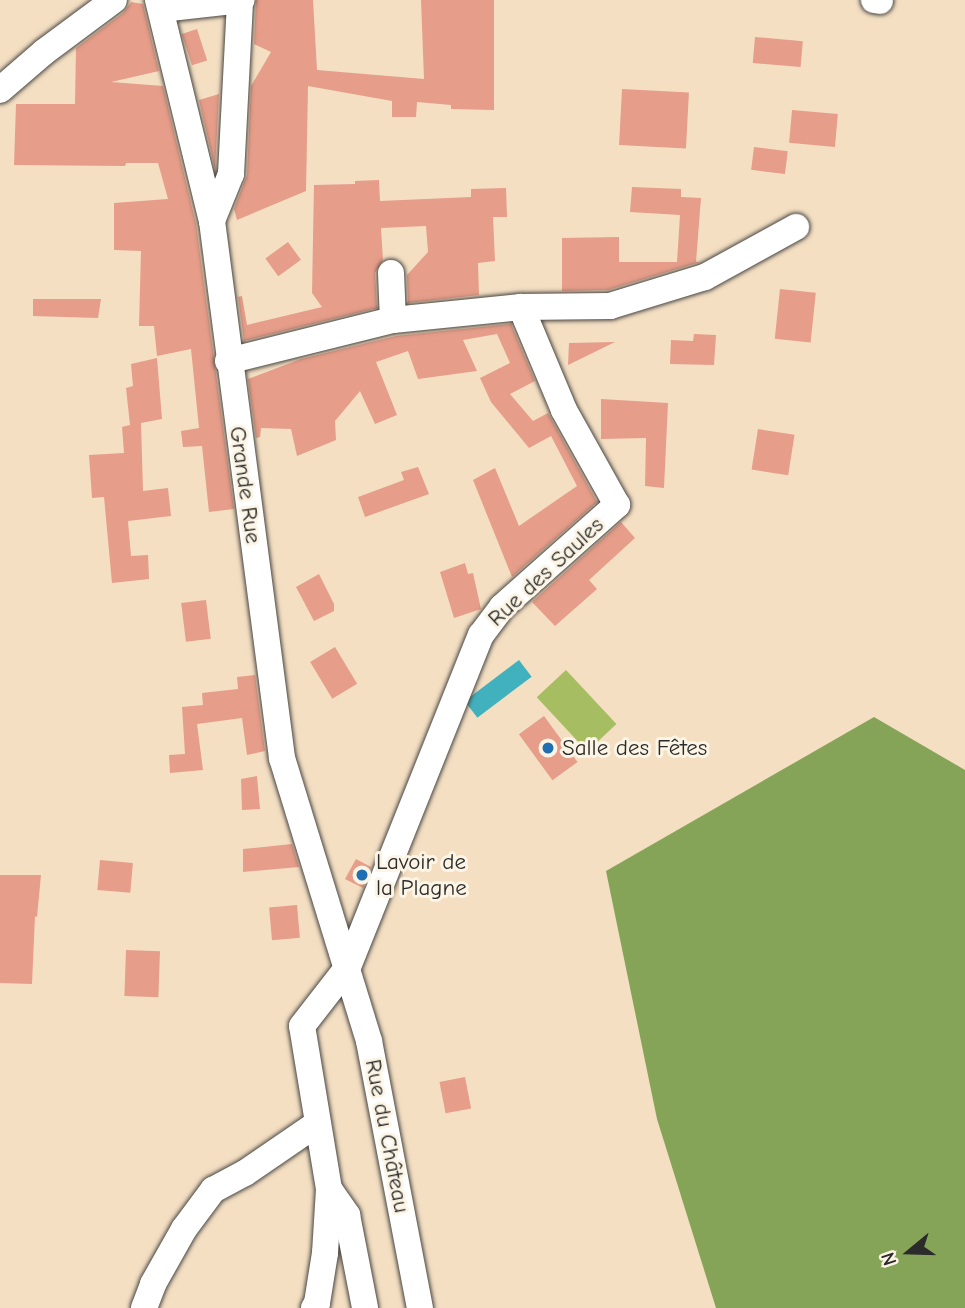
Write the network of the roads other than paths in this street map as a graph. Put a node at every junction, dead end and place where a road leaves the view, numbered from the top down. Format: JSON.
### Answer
{"nodes":[{"id":1,"x":114,"y":0,"type":"edge"},
{"id":2,"x":240,"y":0,"type":"edge"},
{"id":3,"x":874,"y":0,"type":"edge"},
{"id":4,"x":880,"y":1,"type":"edge"},
{"id":5,"x":159,"y":4,"type":"edge"},
{"id":6,"x":188,"y":4,"type":"junction"},
{"id":7,"x":238,"y":38,"type":"junction"},
{"id":8,"x":0,"y":90,"type":"edge"},
{"id":9,"x":212,"y":221,"type":"junction"},
{"id":10,"x":796,"y":227,"type":"dead end"},
{"id":11,"x":391,"y":273,"type":"dead end"},
{"id":12,"x":521,"y":307,"type":"junction"},
{"id":13,"x":393,"y":320,"type":"junction"},
{"id":14,"x":229,"y":361,"type":"junction"},
{"id":15,"x":348,"y":967,"type":"junction"},
{"id":16,"x":318,"y":1123,"type":"junction"},
{"id":17,"x":329,"y":1189,"type":"junction"},
{"id":18,"x":144,"y":1308,"type":"edge"},
{"id":19,"x":314,"y":1308,"type":"edge"},
{"id":20,"x":365,"y":1308,"type":"edge"},
{"id":21,"x":419,"y":1308,"type":"edge"}],
"edges":[{"from":1,"to":8,"type":"street"},
{"from":2,"to":6,"type":"street"},
{"from":2,"to":7,"type":"street"},
{"from":3,"to":4,"type":"street"},
{"from":5,"to":6,"type":"street"},
{"from":5,"to":9,"type":"street","name":"Grande Rue"},
{"from":6,"to":7,"type":"street"},
{"from":7,"to":9,"type":"street"},
{"from":9,"to":14,"type":"street","name":"Grande Rue"},
{"from":10,"to":12,"type":"street"},
{"from":11,"to":13,"type":"street"},
{"from":12,"to":13,"type":"street"},
{"from":12,"to":15,"type":"street","name":"Rue des Saules"},
{"from":13,"to":14,"type":"street"},
{"from":14,"to":15,"type":"street","name":"Grande Rue"},
{"from":15,"to":16,"type":"street"},
{"from":15,"to":21,"type":"street","name":"Rue du Château"},
{"from":16,"to":17,"type":"street"},
{"from":16,"to":18,"type":"street"},
{"from":17,"to":19,"type":"street"},
{"from":17,"to":20,"type":"street"}]}
